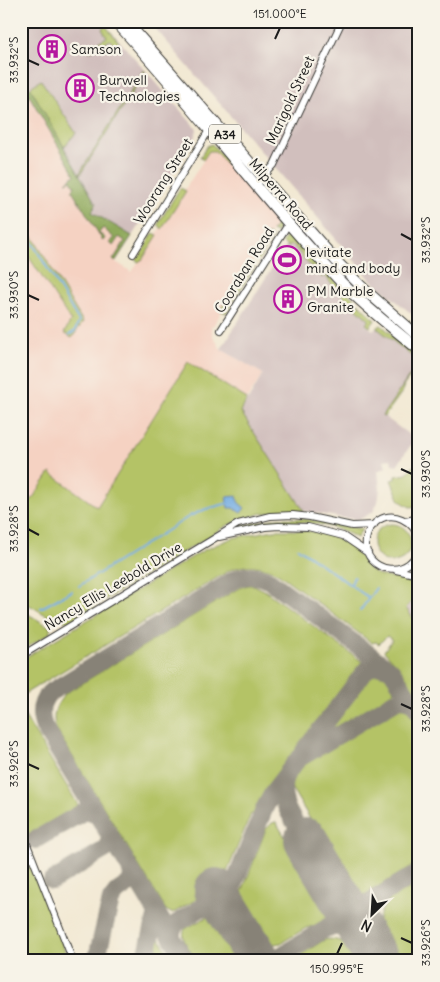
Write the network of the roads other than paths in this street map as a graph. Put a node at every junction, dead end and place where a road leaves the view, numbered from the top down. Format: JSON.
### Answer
{"nodes":[{"id":1,"x":115,"y":21,"type":"edge"},
{"id":2,"x":126,"y":21,"type":"edge"},
{"id":3,"x":342,"y":21,"type":"edge"},
{"id":4,"x":212,"y":126,"type":"junction"},
{"id":5,"x":264,"y":177,"type":"junction"},
{"id":6,"x":256,"y":185,"type":"junction"},
{"id":7,"x":289,"y":223,"type":"junction"},
{"id":8,"x":133,"y":254,"type":"dead end"},
{"id":9,"x":221,"y":330,"type":"dead end"},
{"id":10,"x":419,"y":337,"type":"edge"},
{"id":11,"x":419,"y":350,"type":"edge"},
{"id":12,"x":419,"y":518,"type":"edge"},
{"id":13,"x":406,"y":521,"type":"junction"},
{"id":14,"x":374,"y":525,"type":"junction"},
{"id":15,"x":217,"y":538,"type":"junction"},
{"id":16,"x":419,"y":545,"type":"edge"},
{"id":17,"x":368,"y":553,"type":"junction"},
{"id":18,"x":391,"y":569,"type":"junction"},
{"id":19,"x":419,"y":576,"type":"edge"},
{"id":20,"x":21,"y":656,"type":"edge"},
{"id":21,"x":21,"y":829,"type":"edge"},
{"id":22,"x":74,"y":961,"type":"edge"}],
"edges":[{"from":1,"to":4,"type":"highway","name":"Milperra Road","number":"A34"},
{"from":2,"to":4,"type":"highway","name":"Milperra Road","number":"A34"},
{"from":3,"to":5,"type":"street","name":"Marigold Street"},
{"from":4,"to":5,"type":"highway","name":"Milperra Road","number":"A34"},
{"from":4,"to":6,"type":"highway","name":"Milperra Road","number":"A34"},
{"from":4,"to":8,"type":"street","name":"Woorang Street"},
{"from":5,"to":6,"type":"street","name":"Marigold Street"},
{"from":5,"to":10,"type":"highway","name":"Milperra Road","number":"A34"},
{"from":6,"to":7,"type":"highway","name":"Milperra Road","number":"A34"},
{"from":7,"to":9,"type":"street","name":"Cooraban Road"},
{"from":7,"to":11,"type":"highway","name":"Milperra Road","number":"A34"},
{"from":12,"to":13,"type":"street"},
{"from":13,"to":14,"type":"street"},
{"from":13,"to":16,"type":"street"},
{"from":14,"to":15,"type":"street","name":"Nancy Ellis Leebold Drive"},
{"from":14,"to":17,"type":"street"},
{"from":15,"to":17,"type":"street","name":"Nancy Ellis Leebold Drive"},
{"from":15,"to":20,"type":"street","name":"Nancy Ellis Leebold Drive"},
{"from":16,"to":18,"type":"street"},
{"from":17,"to":18,"type":"street"},
{"from":18,"to":19,"type":"street"},
{"from":21,"to":22,"type":"street"}]}
